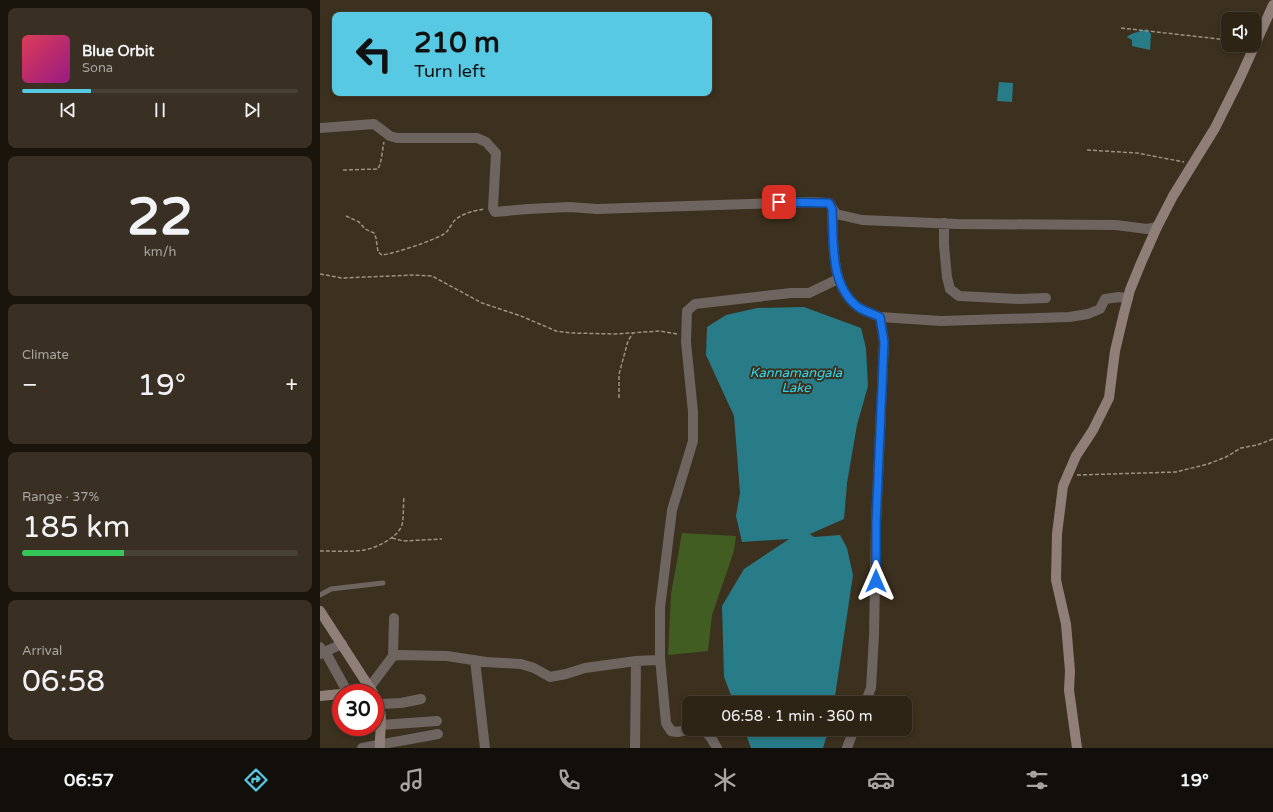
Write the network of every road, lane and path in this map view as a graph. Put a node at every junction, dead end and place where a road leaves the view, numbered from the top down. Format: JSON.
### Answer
{"nodes":[{"id":1,"x":1273,"y":5,"type":"edge"},
{"id":2,"x":1122,"y":28,"type":"dead end"},
{"id":3,"x":1221,"y":39,"type":"edge"},
{"id":4,"x":320,"y":128,"type":"edge"},
{"id":5,"x":387,"y":133,"type":"junction"},
{"id":6,"x":1087,"y":150,"type":"dead end"},
{"id":7,"x":1194,"y":163,"type":"junction"},
{"id":8,"x":343,"y":170,"type":"dead end"},
{"id":9,"x":492,"y":208,"type":"junction"},
{"id":10,"x":832,"y":209,"type":"junction"},
{"id":11,"x":346,"y":216,"type":"dead end"},
{"id":12,"x":944,"y":223,"type":"junction"},
{"id":13,"x":1156,"y":227,"type":"junction"},
{"id":14,"x":320,"y":274,"type":"edge"},
{"id":15,"x":838,"y":279,"type":"junction"},
{"id":16,"x":1046,"y":298,"type":"dead end"},
{"id":17,"x":1128,"y":298,"type":"junction"},
{"id":18,"x":880,"y":317,"type":"junction"},
{"id":19,"x":633,"y":333,"type":"junction"},
{"id":20,"x":686,"y":342,"type":"junction"},
{"id":21,"x":619,"y":398,"type":"dead end"},
{"id":22,"x":1273,"y":439,"type":"edge"},
{"id":23,"x":1067,"y":476,"type":"junction"},
{"id":24,"x":404,"y":496,"type":"dead end"},
{"id":25,"x":392,"y":538,"type":"junction"},
{"id":26,"x":442,"y":539,"type":"dead end"},
{"id":27,"x":320,"y":552,"type":"edge"},
{"id":28,"x":384,"y":583,"type":"dead end"},
{"id":29,"x":320,"y":595,"type":"edge"},
{"id":30,"x":320,"y":611,"type":"edge"},
{"id":31,"x":394,"y":618,"type":"dead end"},
{"id":32,"x":342,"y":644,"type":"junction"},
{"id":33,"x":321,"y":651,"type":"edge"},
{"id":34,"x":393,"y":656,"type":"junction"},
{"id":35,"x":660,"y":658,"type":"junction"},
{"id":36,"x":475,"y":660,"type":"junction"},
{"id":37,"x":636,"y":661,"type":"junction"},
{"id":38,"x":343,"y":684,"type":"edge"},
{"id":39,"x":367,"y":684,"type":"edge"},
{"id":40,"x":375,"y":684,"type":"edge"},
{"id":41,"x":332,"y":695,"type":"edge"},
{"id":42,"x":320,"y":696,"type":"edge"},
{"id":43,"x":868,"y":696,"type":"edge"},
{"id":44,"x":421,"y":699,"type":"dead end"},
{"id":45,"x":384,"y":701,"type":"edge"},
{"id":46,"x":437,"y":720,"type":"dead end"},
{"id":47,"x":384,"y":725,"type":"edge"},
{"id":48,"x":682,"y":731,"type":"edge"},
{"id":49,"x":438,"y":734,"type":"dead end"},
{"id":50,"x":380,"y":736,"type":"edge"},
{"id":51,"x":709,"y":736,"type":"edge"},
{"id":52,"x":851,"y":736,"type":"edge"},
{"id":53,"x":380,"y":746,"type":"edge"},
{"id":54,"x":362,"y":748,"type":"edge"},
{"id":55,"x":485,"y":748,"type":"edge"},
{"id":56,"x":636,"y":748,"type":"edge"},
{"id":57,"x":717,"y":748,"type":"edge"},
{"id":58,"x":847,"y":748,"type":"edge"},
{"id":59,"x":1077,"y":748,"type":"edge"}],
"edges":[{"from":1,"to":7,"type":"street"},
{"from":2,"to":3,"type":"path"},
{"from":4,"to":5,"type":"street"},
{"from":5,"to":8,"type":"path"},
{"from":5,"to":9,"type":"street"},
{"from":6,"to":7,"type":"path"},
{"from":7,"to":13,"type":"street"},
{"from":9,"to":10,"type":"street"},
{"from":9,"to":11,"type":"path"},
{"from":10,"to":12,"type":"street"},
{"from":10,"to":15,"type":"street"},
{"from":12,"to":13,"type":"street"},
{"from":12,"to":16,"type":"street"},
{"from":13,"to":17,"type":"street"},
{"from":14,"to":19,"type":"path"},
{"from":15,"to":18,"type":"street"},
{"from":15,"to":20,"type":"street"},
{"from":17,"to":18,"type":"street"},
{"from":17,"to":23,"type":"street"},
{"from":18,"to":43,"type":"street"},
{"from":19,"to":20,"type":"path"},
{"from":19,"to":21,"type":"path"},
{"from":20,"to":35,"type":"street"},
{"from":22,"to":23,"type":"path"},
{"from":23,"to":59,"type":"street"},
{"from":24,"to":25,"type":"path"},
{"from":25,"to":26,"type":"path"},
{"from":25,"to":27,"type":"path"},
{"from":28,"to":29,"type":"lane"},
{"from":30,"to":32,"type":"street"},
{"from":31,"to":34,"type":"street"},
{"from":32,"to":33,"type":"street"},
{"from":32,"to":39,"type":"street"},
{"from":33,"to":38,"type":"street"},
{"from":34,"to":36,"type":"street"},
{"from":34,"to":40,"type":"street"},
{"from":35,"to":37,"type":"street"},
{"from":35,"to":48,"type":"street"},
{"from":36,"to":37,"type":"street"},
{"from":36,"to":55,"type":"street"},
{"from":37,"to":56,"type":"street"},
{"from":41,"to":42,"type":"street"},
{"from":44,"to":45,"type":"street"},
{"from":46,"to":47,"type":"street"},
{"from":49,"to":53,"type":"street"},
{"from":50,"to":53,"type":"street"},
{"from":51,"to":57,"type":"street"},
{"from":52,"to":58,"type":"street"},
{"from":53,"to":54,"type":"street"}]}
